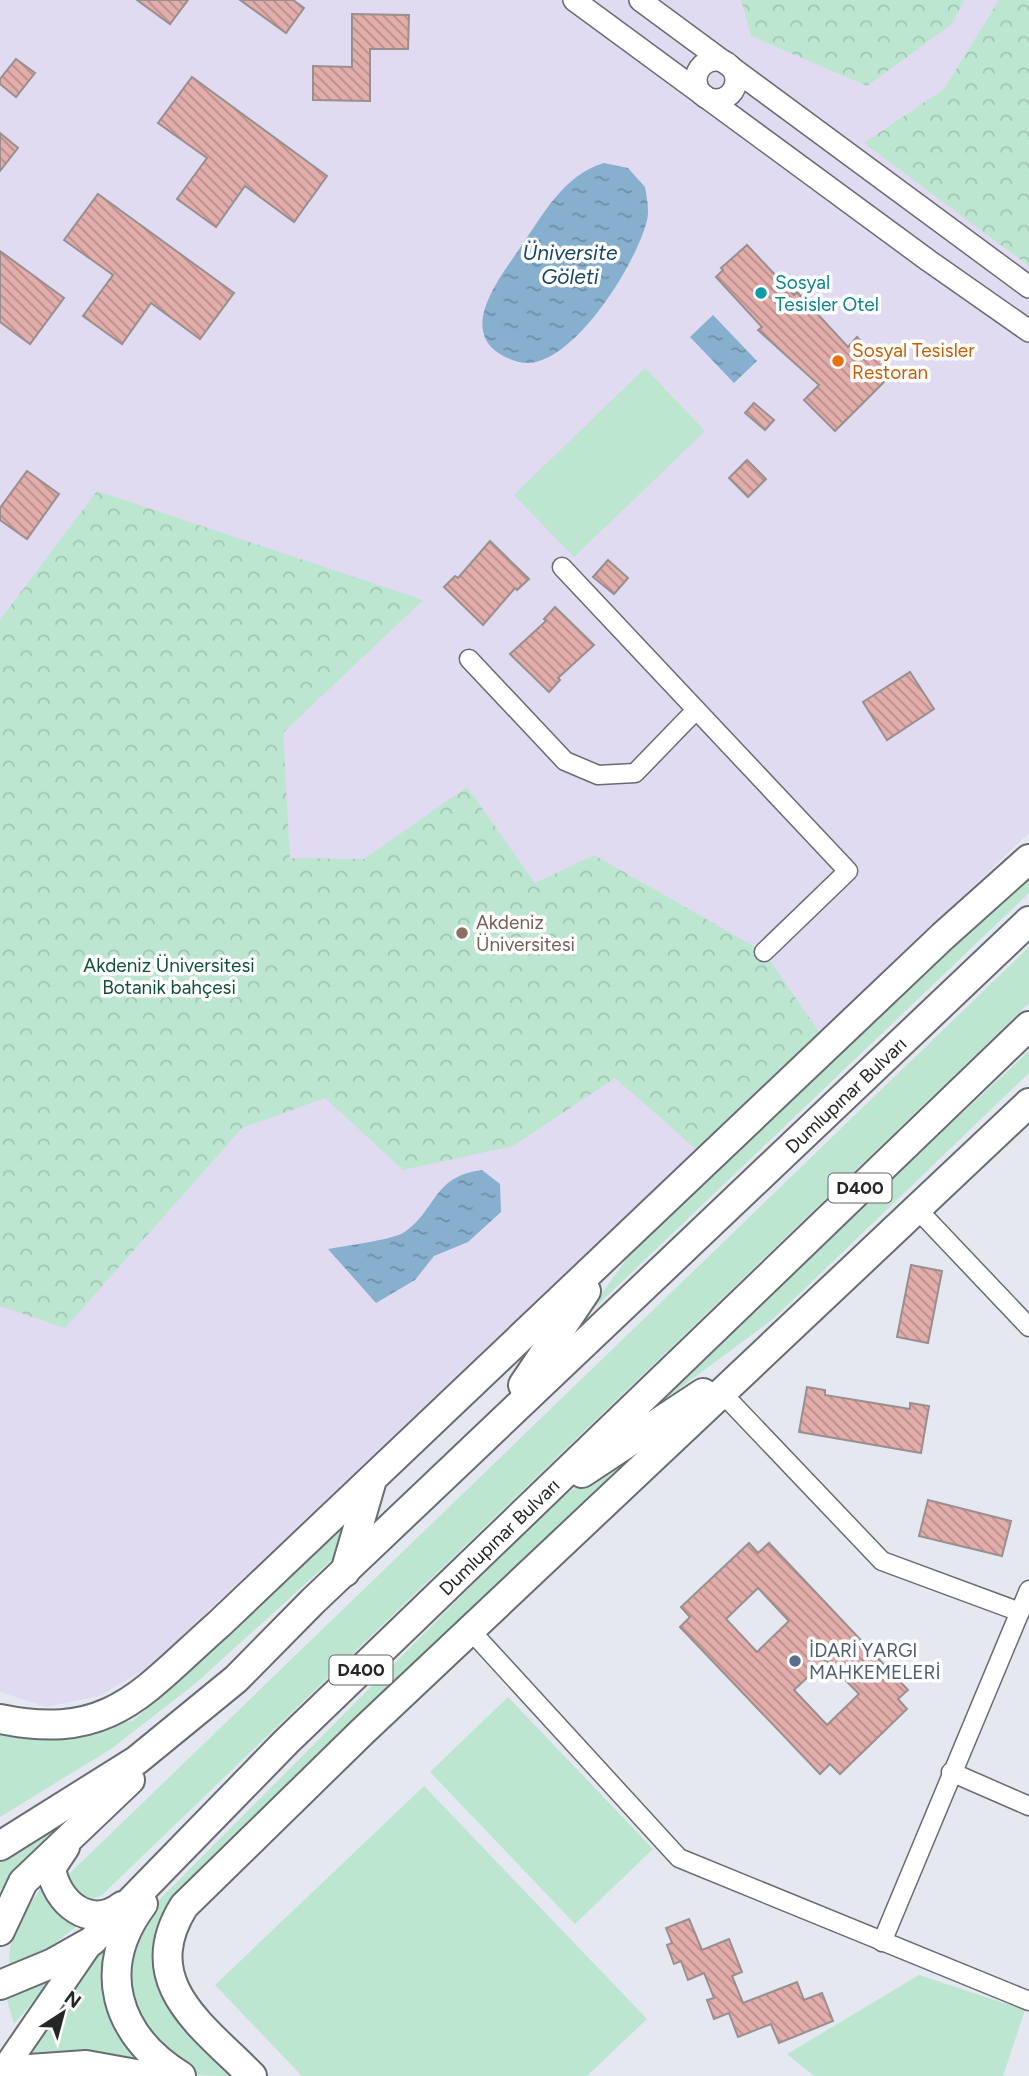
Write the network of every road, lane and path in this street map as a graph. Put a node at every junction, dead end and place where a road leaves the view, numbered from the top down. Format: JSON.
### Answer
{"nodes":[{"id":1,"x":574,"y":0,"type":"edge"},
{"id":2,"x":640,"y":0,"type":"edge"},
{"id":3,"x":728,"y":64,"type":"junction"},
{"id":4,"x":705,"y":96,"type":"junction"},
{"id":5,"x":1029,"y":287,"type":"edge"},
{"id":6,"x":1029,"y":331,"type":"edge"},
{"id":7,"x":562,"y":567,"type":"dead end"},
{"id":8,"x":469,"y":659,"type":"dead end"},
{"id":9,"x":696,"y":710,"type":"junction"},
{"id":10,"x":1029,"y":859,"type":"edge"},
{"id":11,"x":1029,"y":921,"type":"edge"},
{"id":12,"x":764,"y":952,"type":"dead end"},
{"id":13,"x":1029,"y":1026,"type":"edge"},
{"id":14,"x":1029,"y":1103,"type":"edge"},
{"id":15,"x":917,"y":1209,"type":"junction"},
{"id":16,"x":615,"y":1248,"type":"junction"},
{"id":17,"x":1029,"y":1328,"type":"edge"},
{"id":18,"x":766,"y":1351,"type":"junction"},
{"id":19,"x":722,"y":1394,"type":"junction"},
{"id":20,"x":494,"y":1430,"type":"junction"},
{"id":21,"x":372,"y":1480,"type":"junction"},
{"id":22,"x":523,"y":1512,"type":"junction"},
{"id":23,"x":344,"y":1572,"type":"junction"},
{"id":24,"x":1029,"y":1590,"type":"edge"},
{"id":25,"x":1020,"y":1612,"type":"junction"},
{"id":26,"x":471,"y":1631,"type":"junction"},
{"id":27,"x":236,"y":1679,"type":"junction"},
{"id":28,"x":0,"y":1719,"type":"edge"},
{"id":29,"x":951,"y":1772,"type":"junction"},
{"id":30,"x":1029,"y":1806,"type":"edge"},
{"id":31,"x":201,"y":1830,"type":"junction"},
{"id":32,"x":72,"y":1836,"type":"junction"},
{"id":33,"x":0,"y":1846,"type":"edge"},
{"id":34,"x":23,"y":1882,"type":"junction"},
{"id":35,"x":130,"y":1899,"type":"junction"},
{"id":36,"x":0,"y":1905,"type":"edge"},
{"id":37,"x":0,"y":1931,"type":"edge"},
{"id":38,"x":92,"y":1941,"type":"junction"},
{"id":39,"x":882,"y":1942,"type":"junction"},
{"id":40,"x":0,"y":1985,"type":"edge"},
{"id":41,"x":1029,"y":2001,"type":"edge"},
{"id":42,"x":3,"y":2068,"type":"edge"},
{"id":43,"x":104,"y":2073,"type":"edge"},
{"id":44,"x":147,"y":2076,"type":"edge"},
{"id":45,"x":181,"y":2076,"type":"edge"},
{"id":46,"x":252,"y":2076,"type":"edge"}],
"edges":[{"from":1,"to":4,"type":"street"},
{"from":2,"to":3,"type":"street"},
{"from":3,"to":4,"type":"street"},
{"from":3,"to":5,"type":"street"},
{"from":4,"to":6,"type":"street"},
{"from":7,"to":9,"type":"street"},
{"from":8,"to":9,"type":"street"},
{"from":9,"to":12,"type":"street"},
{"from":10,"to":16,"type":"main road"},
{"from":11,"to":20,"type":"main road","name":"Dumlupınar Bulvarı"},
{"from":13,"to":22,"type":"main road","name":"Dumlupınar Bulvarı","number":"D400"},
{"from":14,"to":15,"type":"main road"},
{"from":15,"to":17,"type":"street"},
{"from":15,"to":18,"type":"main road"},
{"from":16,"to":20,"type":"main road"},
{"from":16,"to":21,"type":"main road"},
{"from":18,"to":19,"type":"main road"},
{"from":18,"to":22,"type":"main road"},
{"from":19,"to":25,"type":"street"},
{"from":19,"to":26,"type":"main road"},
{"from":20,"to":23,"type":"main road","name":"Dumlupınar Bulvarı"},
{"from":21,"to":23,"type":"main road"},
{"from":21,"to":28,"type":"main road"},
{"from":22,"to":31,"type":"main road","name":"Dumlupınar Bulvarı","number":"D400"},
{"from":23,"to":27,"type":"main road","name":"Dumlupınar Bulvarı"},
{"from":24,"to":25,"type":"street"},
{"from":25,"to":29,"type":"street"},
{"from":26,"to":39,"type":"street"},
{"from":26,"to":46,"type":"main road"},
{"from":27,"to":32,"type":"main road"},
{"from":27,"to":33,"type":"main road","name":"Dumlupınar Bulvarı"},
{"from":29,"to":30,"type":"street"},
{"from":29,"to":39,"type":"street"},
{"from":31,"to":35,"type":"main road","name":"Dumlupınar Bulvarı","number":"D400"},
{"from":31,"to":45,"type":"main road"},
{"from":32,"to":34,"type":"main road"},
{"from":32,"to":35,"type":"main road"},
{"from":34,"to":36,"type":"main road"},
{"from":34,"to":37,"type":"main road"},
{"from":35,"to":38,"type":"main road","name":"Dumlupınar Bulvarı","number":"D400"},
{"from":38,"to":40,"type":"main road"},
{"from":38,"to":42,"type":"main road","name":"Dumlupınar Bulvarı","number":"D400"},
{"from":39,"to":41,"type":"street"},
{"from":42,"to":43,"type":"main road"},
{"from":43,"to":44,"type":"main road"}]}
